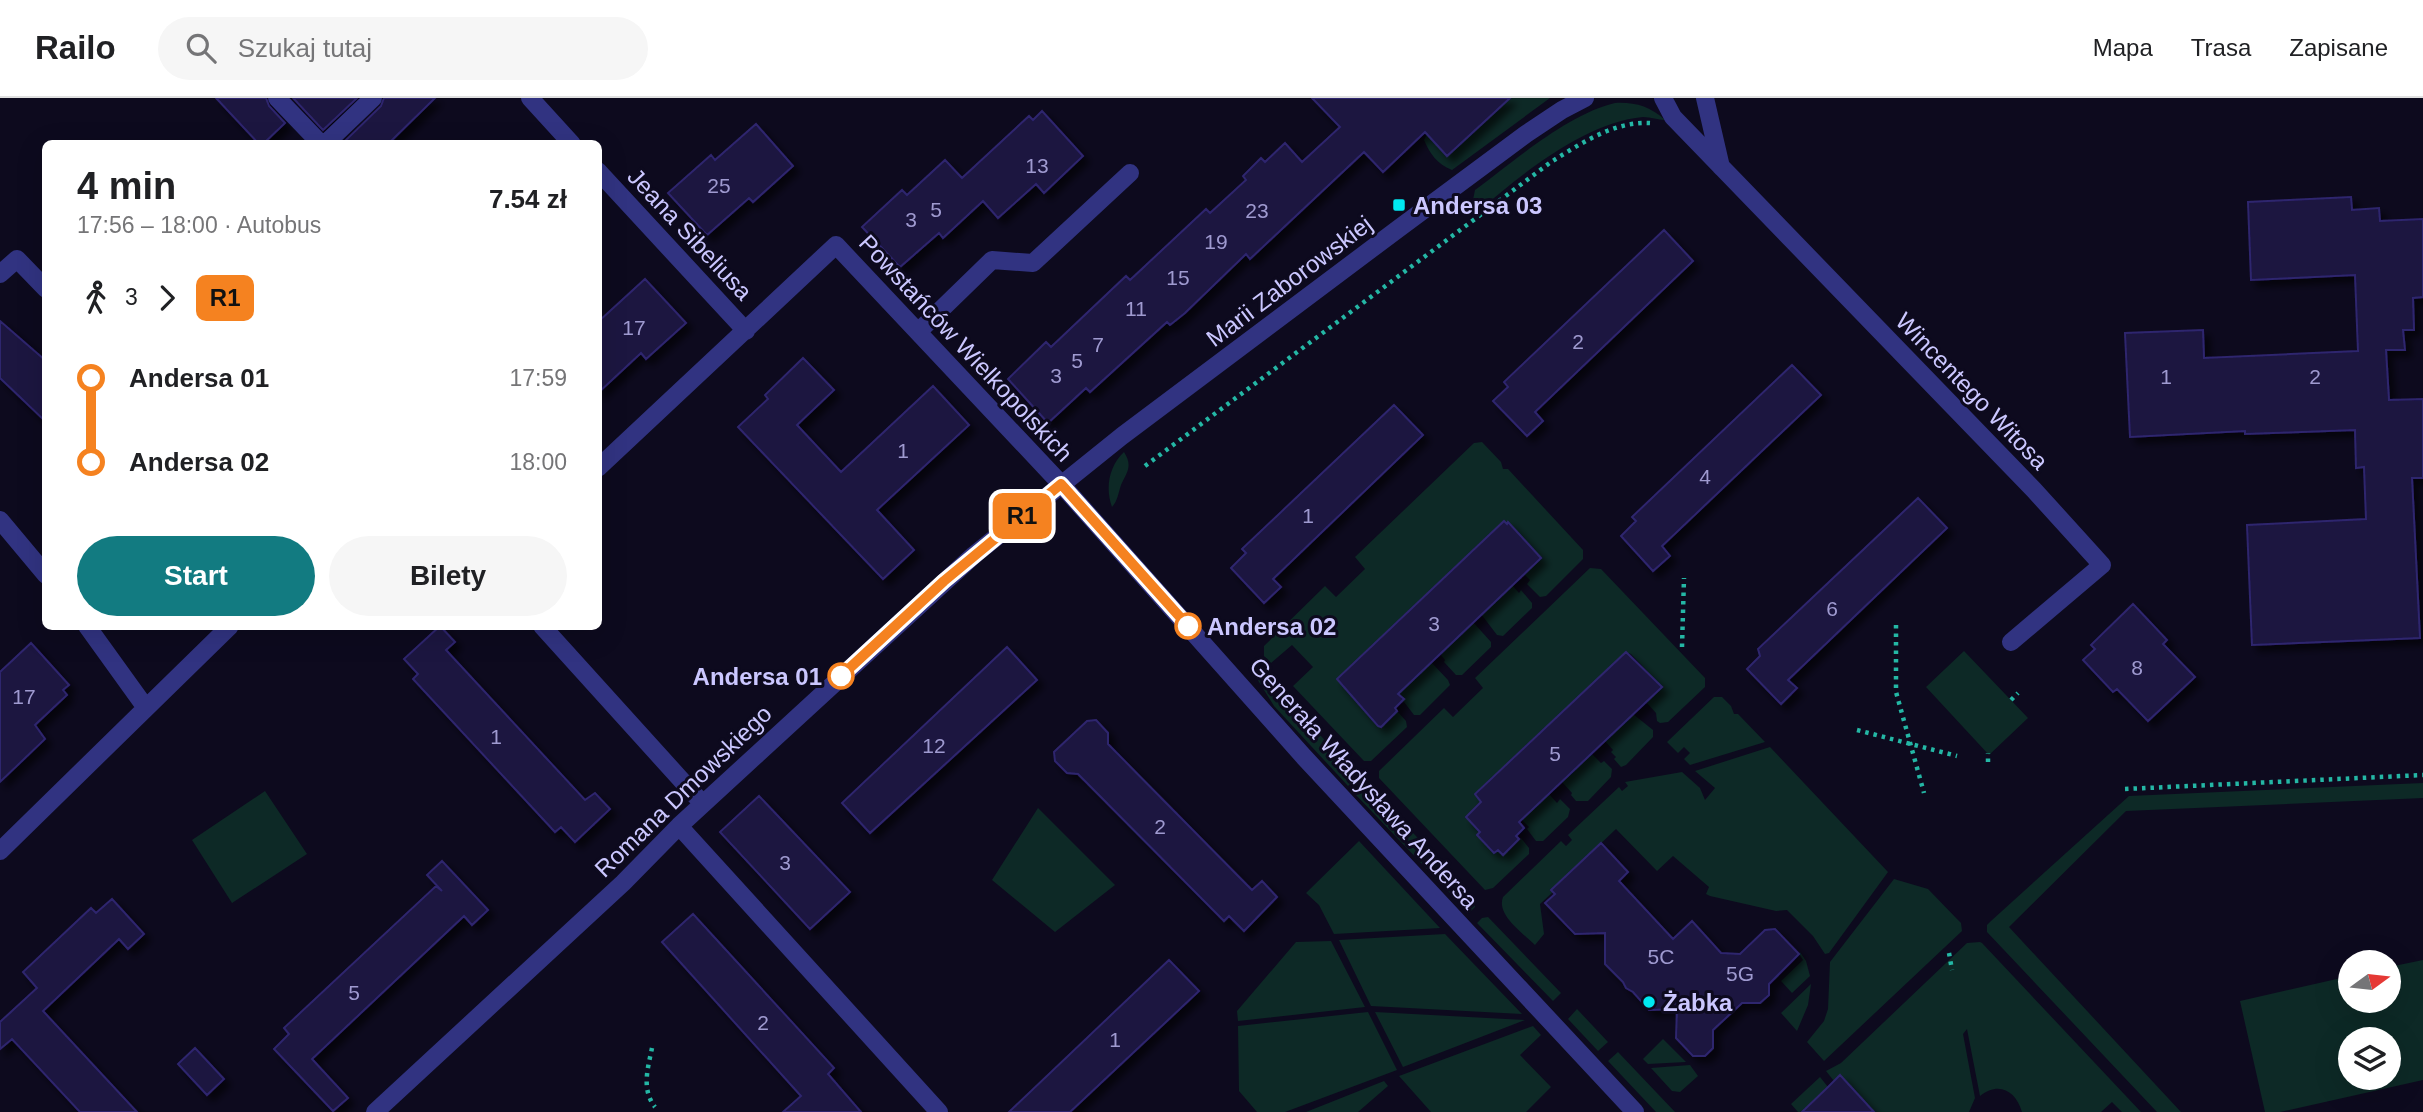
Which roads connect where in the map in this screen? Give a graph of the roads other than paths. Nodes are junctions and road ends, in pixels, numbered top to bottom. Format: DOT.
graph roads {
  1 [pos="277,98"];
  2 [pos="373,98"];
  3 [pos="530,98"];
  4 [pos="1585,98"];
  5 [pos="1663,98"];
  6 [pos="1705,98"];
  7 [pos="319,140"];
  8 [pos="327,140"];
  9 [pos="568,140"];
  10 [pos="1721,167"];
  11 [pos="1130,173"];
  12 [pos="602,175"];
  13 [pos="0,274"];
  14 [pos="42,285"];
  15 [pos="746,331"];
  16 [pos="919,331"];
  17 [pos="602,464"];
  18 [pos="1061,484"];
  19 [pos="0,520"];
  20 [pos="42,570"];
  21 [pos="90,630"];
  22 [pos="226,630"];
  23 [pos="546,630"];
  24 [pos="2011,642"];
  25 [pos="146,708"];
  26 [pos="703,804"];
  27 [pos="679,826"];
  28 [pos="0,851"];
  29 [pos="375,1112"];
  30 [pos="939,1112"];
  31 [pos="1635,1112"];
  1 -- 7 [label="street"];
  2 -- 8 [label="street"];
  3 -- 9 [label="street"];
  4 -- 18 [label="street, Marii Zaborowskiej"];
  5 -- 10 [label="street, Wincentego Witosa"];
  6 -- 10 [label="street"];
  10 -- 24 [label="street, Wincentego Witosa"];
  11 -- 16 [label="street"];
  12 -- 15 [label="street, Jeana Sibeliusa"];
  13 -- 14 [label="street"];
  15 -- 16 [label="street, Powstańców Wielkopolskich"];
  15 -- 17 [label="street"];
  16 -- 18 [label="street, Powstańców Wielkopolskich"];
  18 -- 26 [label="street, Romana Dmowskiego"];
  18 -- 31 [label="street, Generała Władysława Andersa"];
  19 -- 20 [label="street"];
  21 -- 25 [label="street"];
  22 -- 25 [label="street"];
  23 -- 26 [label="street"];
  25 -- 28 [label="street"];
  26 -- 27 [label="street, Romana Dmowskiego"];
  27 -- 29 [label="street, Romana Dmowskiego"];
  27 -- 30 [label="street"];
}
